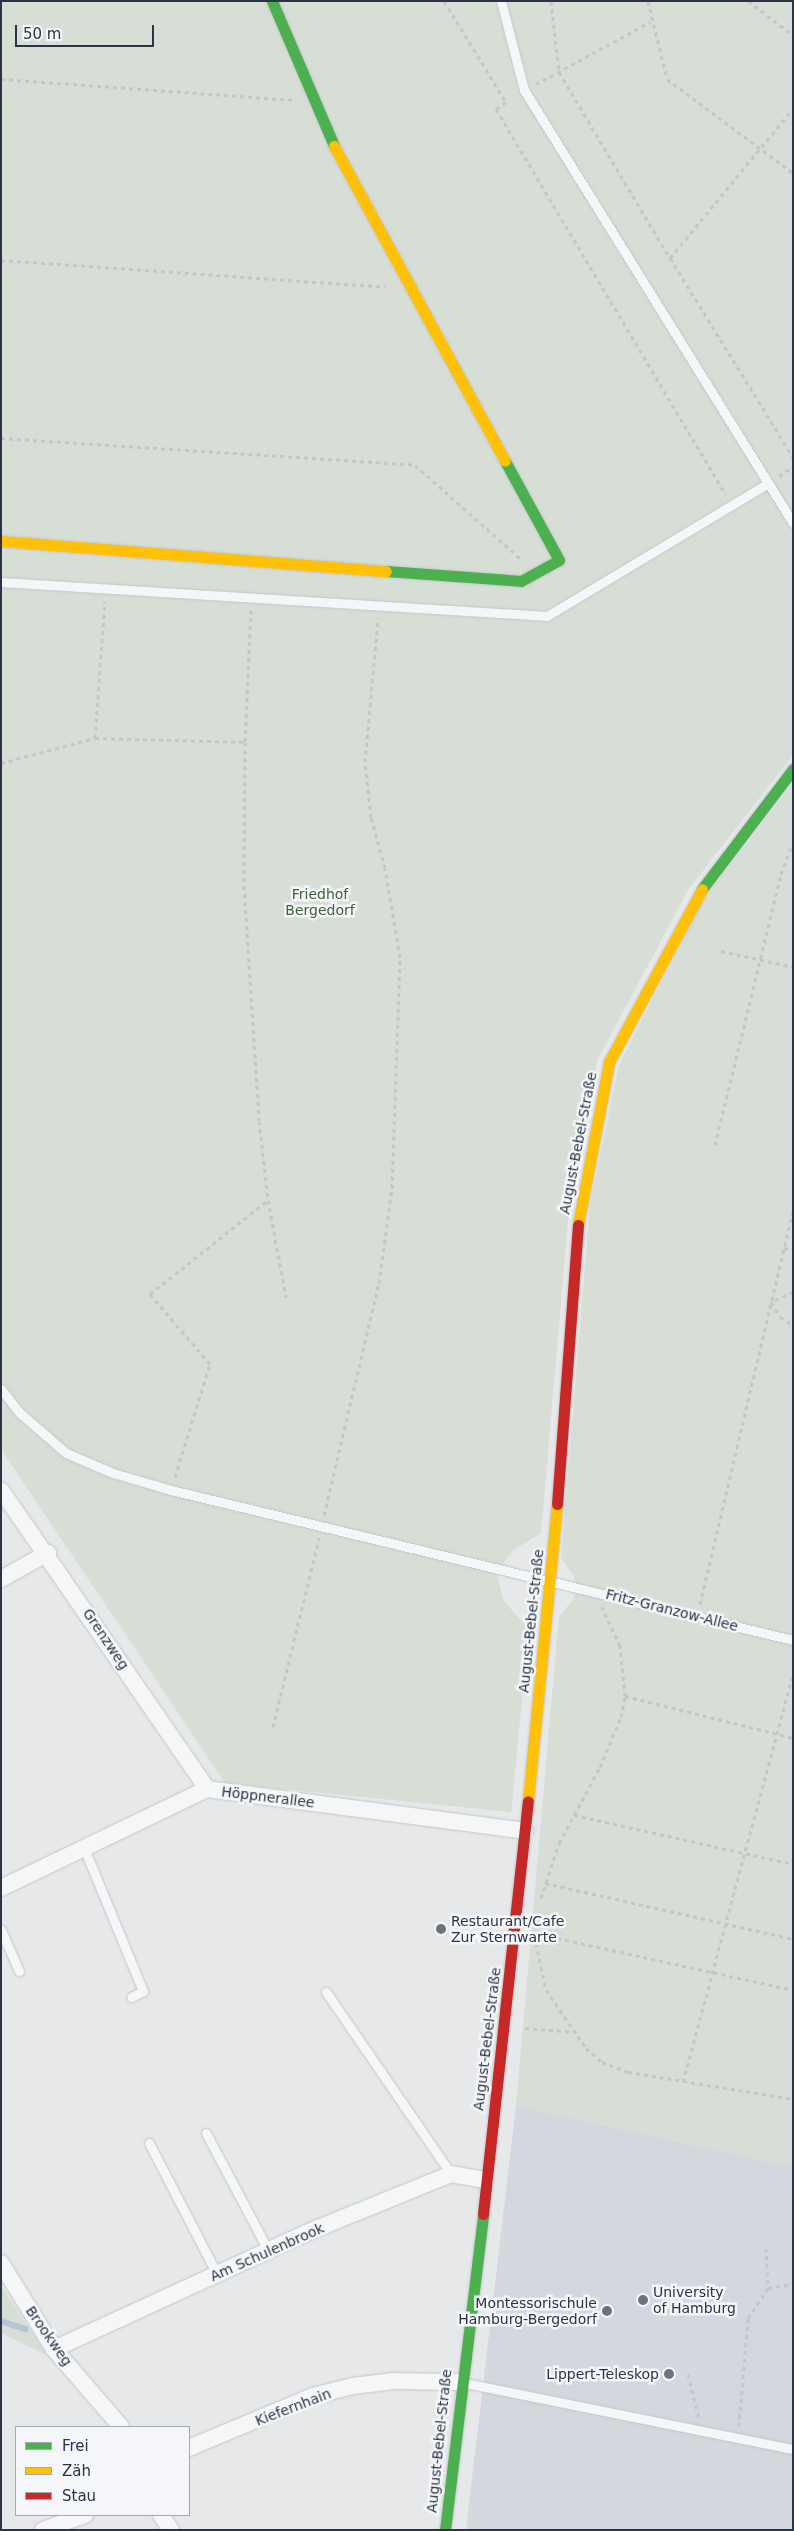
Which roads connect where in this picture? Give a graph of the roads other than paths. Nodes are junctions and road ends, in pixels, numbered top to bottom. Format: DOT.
graph roads {
  1 [pos="272,1"];
  2 [pos="501,1"];
  3 [pos="768,483"];
  4 [pos="793,522"];
  5 [pos="1,541"];
  6 [pos="1,582"];
  7 [pos="793,769"];
  8 [pos="1,1389"];
  9 [pos="1,1490"];
  10 [pos="48,1553"];
  11 [pos="1,1579"];
  12 [pos="551,1582"];
  13 [pos="793,1640"];
  14 [pos="208,1789"];
  15 [pos="525,1831"];
  16 [pos="84,1848"];
  17 [pos="1,1888"];
  18 [pos="1,1930"];
  19 [pos="19,1971"];
  20 [pos="326,1992"];
  21 [pos="131,1997"];
  22 [pos="206,2134"];
  23 [pos="149,2143"];
  24 [pos="451,2174"];
  25 [pos="485,2180"];
  26 [pos="268,2250"];
  27 [pos="1,2263"];
  28 [pos="217,2274"];
  29 [pos="54,2349"];
  30 [pos="461,2382"];
  31 [pos="120,2426"];
  32 [pos="190,2448"];
  33 [pos="793,2449"];
  34 [pos="83,2516"];
  35 [pos="162,2516"];
  36 [pos="43,2530"];
  37 [pos="170,2530"];
  38 [pos="445,2530"];
  1 -- 5 [label="street"];
  2 -- 3 [label="lane"];
  3 -- 4 [label="lane"];
  3 -- 6 [label="lane"];
  7 -- 12 [label="street, August-Bebel-Straße"];
  8 -- 12 [label="lane, Fritz-Granzow-Allee"];
  9 -- 10 [label="street, Grenzweg"];
  10 -- 11 [label="street"];
  10 -- 14 [label="street, Grenzweg"];
  12 -- 13 [label="lane, Fritz-Granzow-Allee"];
  12 -- 15 [label="street, August-Bebel-Straße"];
  14 -- 15 [label="street, Höppnerallee"];
  14 -- 16 [label="street, Höppnerallee"];
  15 -- 25 [label="street, August-Bebel-Straße"];
  16 -- 17 [label="street, Höppnerallee"];
  16 -- 21 [label="lane"];
  18 -- 19 [label="lane"];
  20 -- 24 [label="lane"];
  22 -- 26 [label="lane"];
  23 -- 28 [label="lane"];
  24 -- 25 [label="street"];
  24 -- 26 [label="street, Am Schulenbrook"];
  25 -- 30 [label="street, August-Bebel-Straße"];
  26 -- 28 [label="street, Am Schulenbrook"];
  27 -- 29 [label="street, Brookweg"];
  28 -- 29 [label="street, Am Schulenbrook"];
  29 -- 31 [label="street, Brookweg"];
  30 -- 32 [label="street, Kiefernhain"];
  30 -- 33 [label="lane"];
  30 -- 38 [label="street, August-Bebel-Straße"];
  34 -- 36 [label="street"];
  35 -- 37 [label="street"];
}
